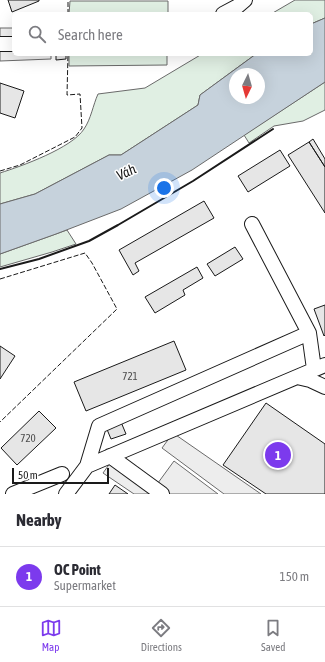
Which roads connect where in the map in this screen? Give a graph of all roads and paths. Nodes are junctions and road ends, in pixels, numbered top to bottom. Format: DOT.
graph roads {
  1 [pos="245,0"];
  2 [pos="227,12"];
  3 [pos="0,44"];
  4 [pos="12,44"];
  5 [pos="252,224"];
  6 [pos="309,333"];
  7 [pos="323,376"];
  8 [pos="297,377"];
  9 [pos="110,456"];
  10 [pos="87,466"];
  11 [pos="62,474"];
  12 [pos="14,494"];
  13 [pos="66,494"];
  14 [pos="162,494"];
  1 -- 2 [label="street"];
  3 -- 4 [label="street"];
  5 -- 6 [label="street"];
  6 -- 7 [label="street"];
  6 -- 10 [label="street"];
  7 -- 8 [label="street"];
  7 -- 8 [label="street"];
  8 -- 9 [label="street"];
  9 -- 10 [label="street"];
  9 -- 14 [label="street"];
  10 -- 13 [label="street"];
  11 -- 12 [label="street"];
}
